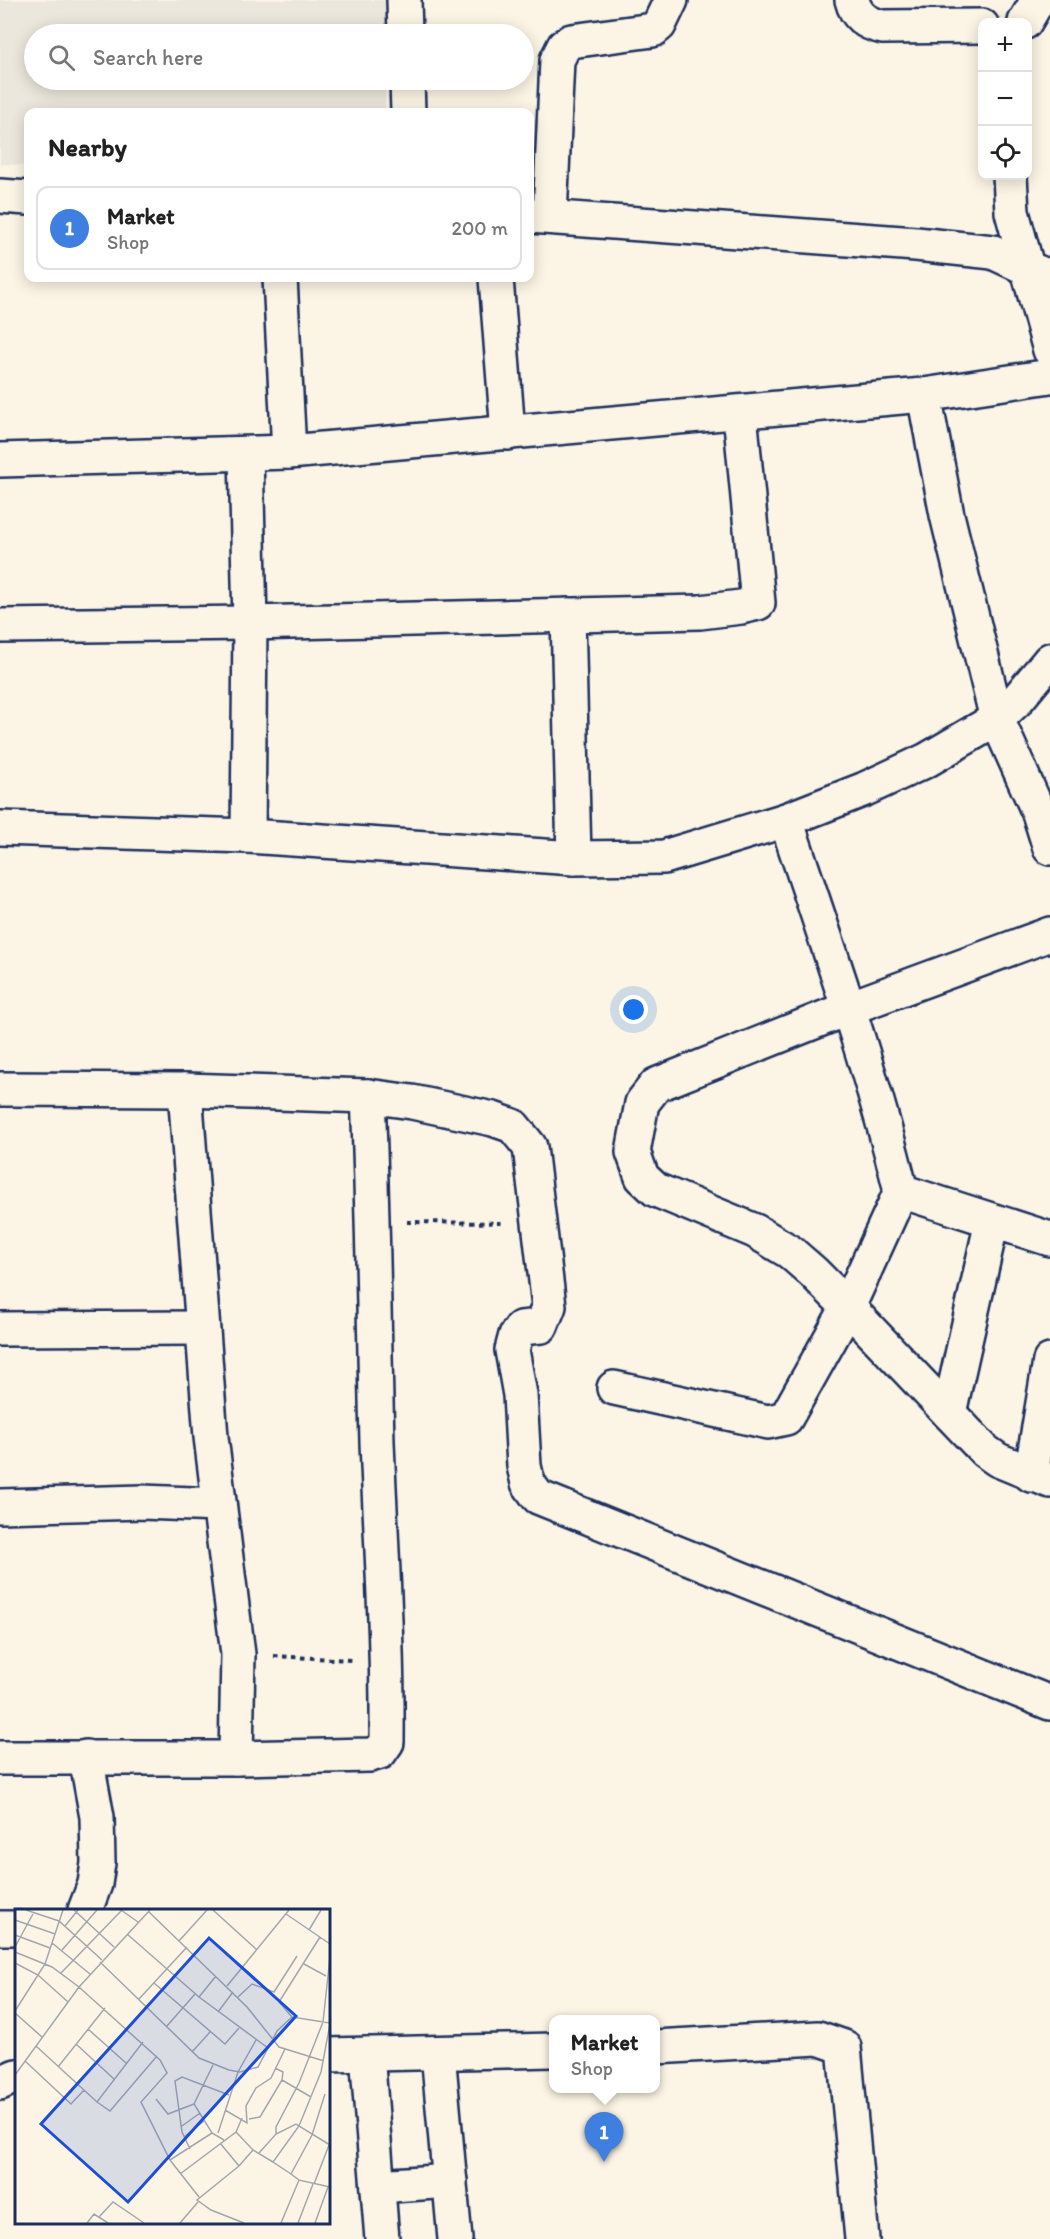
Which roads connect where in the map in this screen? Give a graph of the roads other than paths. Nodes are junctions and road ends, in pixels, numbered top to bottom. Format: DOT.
graph roads {
  1 [pos="404,0"];
  2 [pos="671,0"];
  3 [pos="852,0"];
  4 [pos="1038,0"];
  5 [pos="1027,18"];
  6 [pos="405,24"];
  7 [pos="978,26"];
  8 [pos="407,90"];
  9 [pos="408,108"];
  10 [pos="1011,180"];
  11 [pos="0,196"];
  12 [pos="24,198"];
  13 [pos="540,217"];
  14 [pos="1040,273"];
  15 [pos="280,282"];
  16 [pos="496,282"];
  17 [pos="1050,350"];
  18 [pos="1050,376"];
  19 [pos="924,395"];
  20 [pos="740,413"];
  21 [pos="508,433"];
  22 [pos="289,452"];
  23 [pos="246,454"];
  24 [pos="0,459"];
  25 [pos="568,615"];
  26 [pos="250,623"];
  27 [pos="0,626"];
  28 [pos="1050,660"];
  29 [pos="997,719"];
  30 [pos="786,820"];
  31 [pos="0,828"];
  32 [pos="249,836"];
  33 [pos="1050,848"];
  34 [pos="574,858"];
  35 [pos="1050,934"];
  36 [pos="849,1008"];
  37 [pos="0,1089"];
  38 [pos="185,1090"];
  39 [pos="368,1096"];
  40 [pos="901,1191"];
  41 [pos="992,1221"];
  42 [pos="1050,1239"];
  43 [pos="848,1307"];
  44 [pos="201,1328"];
  45 [pos="0,1329"];
  46 [pos="1050,1361"];
  47 [pos="614,1388"];
  48 [pos="949,1413"];
  49 [pos="1040,1478"];
  50 [pos="219,1505"];
  51 [pos="0,1506"];
  52 [pos="1050,1703"];
  53 [pos="86,1757"];
  54 [pos="0,1758"];
  55 [pos="236,1758"];
  56 [pos="86,1909"];
  57 [pos="660,2047"];
  58 [pos="549,2050"];
  59 [pos="438,2053"];
  60 [pos="367,2054"];
  61 [pos="330,2055"];
  62 [pos="15,2076"];
  63 [pos="0,2083"];
  64 [pos="450,2181"];
  65 [pos="378,2186"];
  66 [pos="382,2239"];
  67 [pos="455,2239"];
  68 [pos="862,2239"];
  1 -- 6 [label="street"];
  2 -- 13 [label="street"];
  3 -- 7 [label="street"];
  4 -- 5 [label="street"];
  8 -- 9 [label="street"];
  10 -- 14 [label="street"];
  11 -- 12 [label="street"];
  13 -- 14 [label="street"];
  14 -- 17 [label="street"];
  15 -- 22 [label="street"];
  16 -- 21 [label="street"];
  18 -- 19 [label="street"];
  19 -- 20 [label="street"];
  19 -- 29 [label="street"];
  20 -- 21 [label="street"];
  20 -- 25 [label="street"];
  21 -- 22 [label="street"];
  22 -- 23 [label="street"];
  23 -- 24 [label="street"];
  23 -- 26 [label="street"];
  25 -- 26 [label="street"];
  25 -- 34 [label="street"];
  26 -- 27 [label="street"];
  26 -- 32 [label="street"];
  28 -- 29 [label="street"];
  29 -- 30 [label="street"];
  29 -- 33 [label="street"];
  30 -- 34 [label="street"];
  30 -- 36 [label="street"];
  31 -- 32 [label="street"];
  32 -- 34 [label="street"];
  35 -- 36 [label="street"];
  36 -- 40 [label="street"];
  36 -- 43 [label="street"];
  37 -- 38 [label="street"];
  38 -- 39 [label="street"];
  38 -- 44 [label="street"];
  39 -- 52 [label="street"];
  39 -- 55 [label="street"];
  40 -- 41 [label="street"];
  40 -- 43 [label="street"];
  41 -- 42 [label="street"];
  41 -- 48 [label="street"];
  43 -- 47 [label="street"];
  43 -- 48 [label="street"];
  44 -- 45 [label="street"];
  44 -- 50 [label="street"];
  46 -- 49 [label="street"];
  48 -- 49 [label="street"];
  50 -- 51 [label="street"];
  50 -- 55 [label="street"];
  53 -- 54 [label="street"];
  53 -- 55 [label="street"];
  53 -- 56 [label="street"];
  57 -- 68 [label="street"];
  58 -- 59 [label="street"];
  59 -- 60 [label="street"];
  59 -- 64 [label="street"];
  60 -- 61 [label="street"];
  60 -- 65 [label="street"];
  62 -- 63 [label="street"];
  64 -- 65 [label="street"];
  64 -- 67 [label="street"];
  65 -- 66 [label="street"];
}
